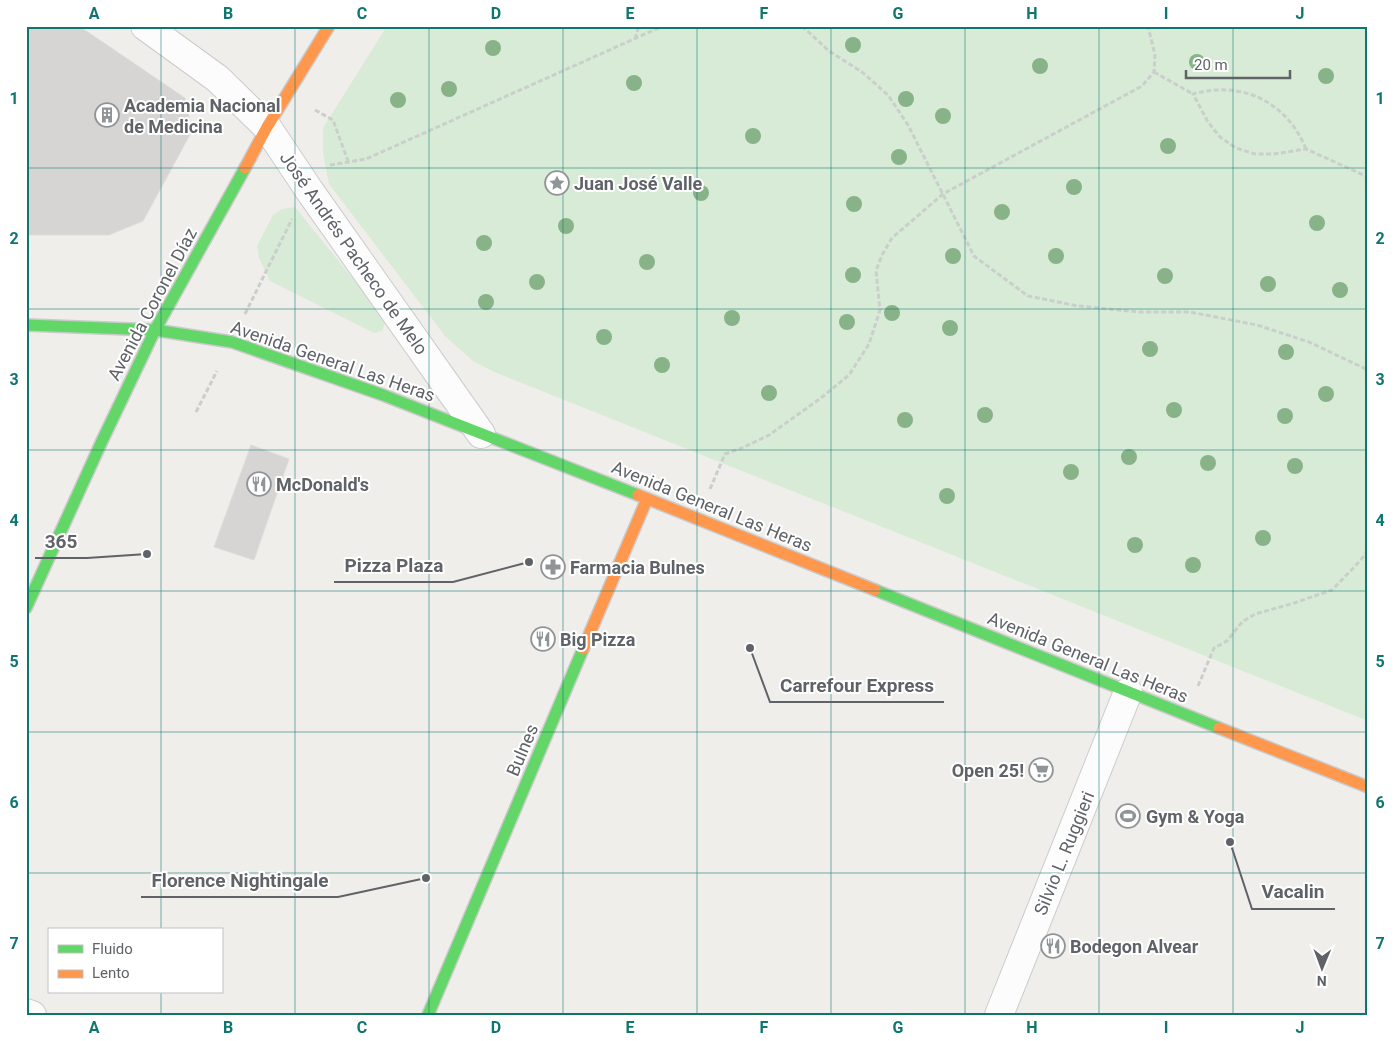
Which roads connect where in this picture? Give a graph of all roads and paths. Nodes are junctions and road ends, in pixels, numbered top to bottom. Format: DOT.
graph roads {
  1 [pos="145,26"];
  2 [pos="328,26"];
  3 [pos="639,26"];
  4 [pos="663,26"];
  5 [pos="802,26"];
  6 [pos="1148,26"];
  7 [pos="635,39"];
  8 [pos="1154,72"];
  9 [pos="1193,94"];
  10 [pos="267,127"];
  11 [pos="1306,149"];
  12 [pos="1368,177"];
  13 [pos="309,190"];
  14 [pos="943,194"];
  15 [pos="26,325"];
  16 [pos="155,330"];
  17 [pos="232,342"];
  18 [pos="1368,370"];
  19 [pos="196,412"];
  20 [pos="481,434"];
  21 [pos="647,499"];
  22 [pos="697,520"];
  23 [pos="1368,550"];
  24 [pos="26,608"];
  25 [pos="1128,692"];
  26 [pos="1186,715"];
  27 [pos="1368,787"];
  28 [pos="26,1013"];
  29 [pos="32,1015"];
  30 [pos="428,1015"];
  31 [pos="999,1015"];
  1 -- 10 [label="street, José Andrés Pacheco de Melo"];
  2 -- 10 [label="main road, Avenida Coronel Díaz"];
  3 -- 7 [label="path"];
  4 -- 7 [label="path"];
  5 -- 14 [label="path"];
  6 -- 8 [label="path"];
  7 -- 13 [label="path"];
  8 -- 9 [label="path"];
  8 -- 14 [label="path"];
  9 -- 11 [label="path"];
  9 -- 11 [label="path"];
  10 -- 13 [label="street, José Andrés Pacheco de Melo"];
  10 -- 16 [label="main road, Avenida Coronel Díaz"];
  11 -- 12 [label="path"];
  13 -- 17 [label="path"];
  13 -- 20 [label="street, José Andrés Pacheco de Melo"];
  14 -- 18 [label="path"];
  14 -- 22 [label="path"];
  15 -- 16 [label="main road, Avenida General Las Heras"];
  16 -- 17 [label="main road, Avenida General Las Heras"];
  16 -- 24 [label="main road, Avenida Coronel Díaz"];
  17 -- 19 [label="path"];
  17 -- 20 [label="main road, Avenida General Las Heras"];
  20 -- 21 [label="main road, Avenida General Las Heras"];
  21 -- 22 [label="main road, Avenida General Las Heras"];
  21 -- 30 [label="main road, Bulnes"];
  22 -- 25 [label="main road, Avenida General Las Heras"];
  23 -- 26 [label="path"];
  25 -- 26 [label="main road, Avenida General Las Heras"];
  25 -- 31 [label="street, Silvio L. Ruggieri"];
  26 -- 27 [label="main road, Avenida General Las Heras"];
  28 -- 29 [label="street"];
}
